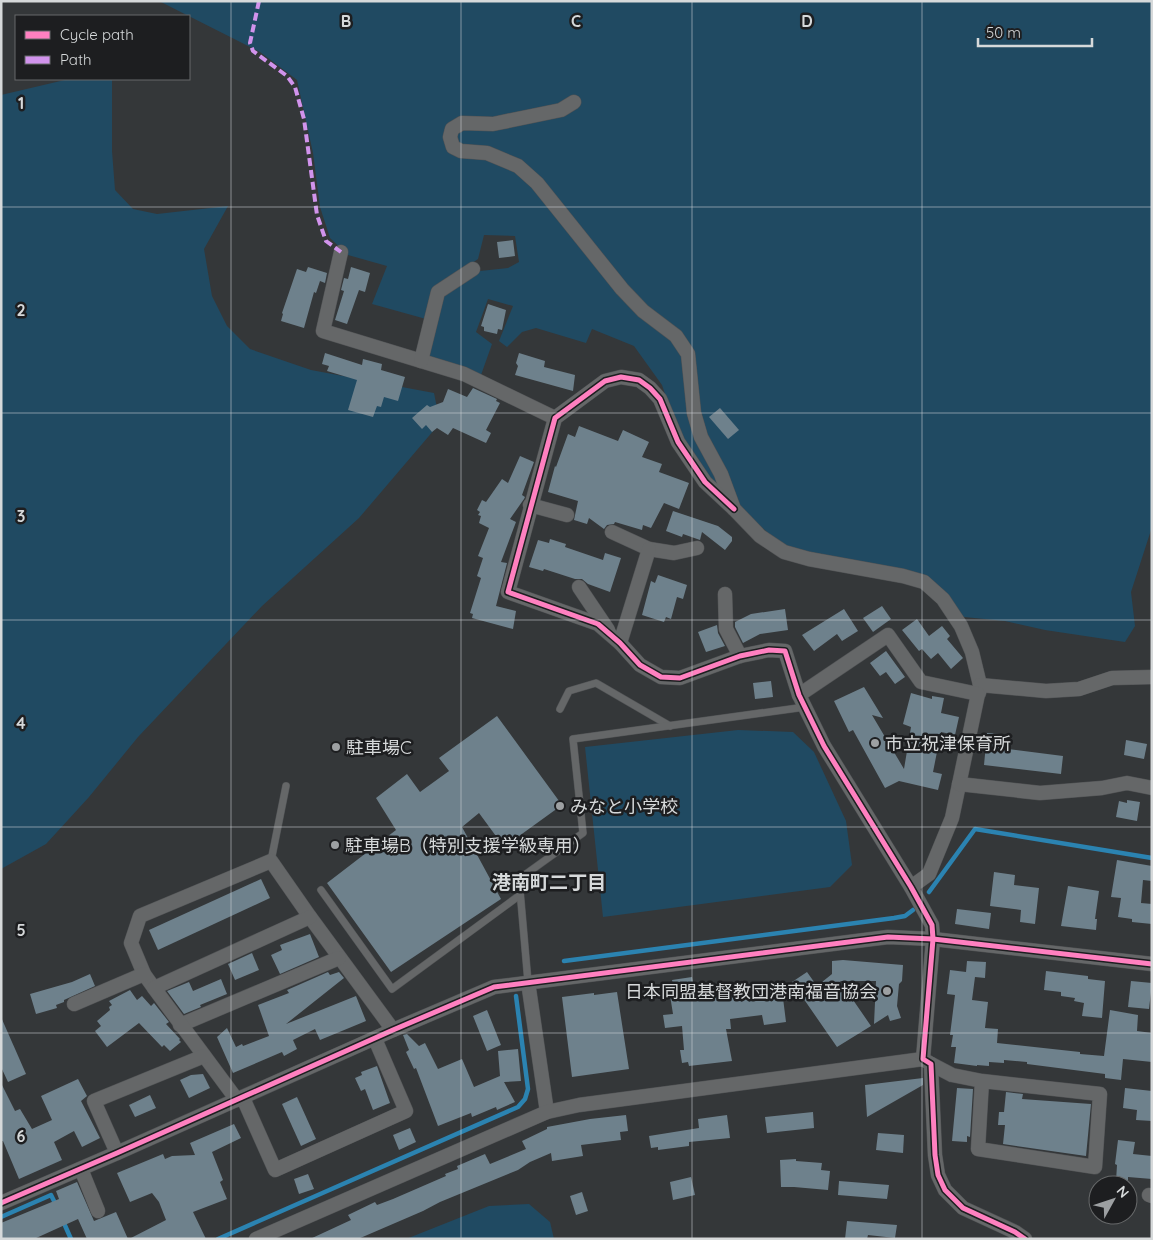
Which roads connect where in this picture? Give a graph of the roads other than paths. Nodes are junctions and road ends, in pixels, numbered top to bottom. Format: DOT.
graph roads {
  1 [pos="574,102"];
  2 [pos="341,252"];
  3 [pos="473,268"];
  4 [pos="421,361"];
  5 [pos="555,418"];
  6 [pos="530,505"];
  7 [pos="734,509"];
  8 [pos="567,515"];
  9 [pos="612,532"];
  10 [pos="696,548"];
  11 [pos="649,549"];
  12 [pos="579,587"];
  13 [pos="725,594"];
  14 [pos="609,634"];
  15 [pos="620,643"];
  16 [pos="740,656"];
  17 [pos="1152,677"];
  18 [pos="979,690"];
  19 [pos="802,701"];
  20 [pos="560,709"];
  21 [pos="670,726"];
  22 [pos="959,784"];
  23 [pos="286,786"];
  24 [pos="1152,788"];
  25 [pos="271,861"];
  26 [pos="911,887"];
  27 [pos="321,890"];
  28 [pos="520,895"];
  29 [pos="310,917"];
  30 [pos="933,939"];
  31 [pos="339,958"];
  32 [pos="1152,964"];
  33 [pos="144,974"];
  34 [pos="528,982"];
  35 [pos="154,988"];
  36 [pos="74,1004"];
  37 [pos="180,1025"];
  38 [pos="393,1030"];
  39 [pos="375,1039"];
  40 [pos="204,1056"];
  41 [pos="927,1062"];
  42 [pos="982,1081"];
  43 [pos="240,1099"];
  44 [pos="547,1112"];
  45 [pos="117,1154"];
  46 [pos="81,1169"];
  47 [pos="3,1197"];
  48 [pos="98,1211"];
  49 [pos="256,1239"];
  50 [pos="1025,1239"];
  1 -- 7 [label="street"];
  2 -- 4 [label="street"];
  3 -- 4 [label="street"];
  4 -- 5 [label="street"];
  5 -- 6 [label="street"];
  5 -- 7 [label="street"];
  6 -- 8 [label="street"];
  6 -- 14 [label="street"];
  7 -- 18 [label="street"];
  9 -- 11 [label="street"];
  10 -- 11 [label="street"];
  11 -- 15 [label="street"];
  12 -- 14 [label="street"];
  13 -- 16 [label="street"];
  14 -- 15 [label="street"];
  15 -- 16 [label="street"];
  16 -- 19 [label="street"];
  17 -- 18 [label="street"];
  18 -- 19 [label="street"];
  18 -- 22 [label="street"];
  19 -- 21 [label="lane"];
  19 -- 26 [label="street"];
  20 -- 21 [label="lane"];
  21 -- 28 [label="lane"];
  22 -- 24 [label="street"];
  22 -- 26 [label="street"];
  23 -- 25 [label="lane"];
  25 -- 29 [label="street"];
  25 -- 33 [label="street"];
  26 -- 30 [label="street"];
  27 -- 28 [label="lane"];
  28 -- 34 [label="lane"];
  29 -- 31 [label="street"];
  29 -- 35 [label="street"];
  30 -- 32 [label="street"];
  30 -- 34 [label="street"];
  30 -- 41 [label="street"];
  31 -- 37 [label="street"];
  31 -- 38 [label="street"];
  33 -- 35 [label="street"];
  33 -- 36 [label="street"];
  34 -- 38 [label="street"];
  34 -- 44 [label="street"];
  35 -- 37 [label="street"];
  37 -- 40 [label="street"];
  38 -- 39 [label="street"];
  39 -- 43 [label="street"];
  39 -- 43 [label="street"];
  40 -- 43 [label="street"];
  40 -- 45 [label="street"];
  41 -- 42 [label="street"];
  41 -- 44 [label="street"];
  41 -- 50 [label="street"];
  42 -- 42 [label="street"];
  43 -- 45 [label="street"];
  44 -- 49 [label="street"];
  45 -- 46 [label="street"];
  46 -- 47 [label="street"];
  46 -- 48 [label="street"];
}
